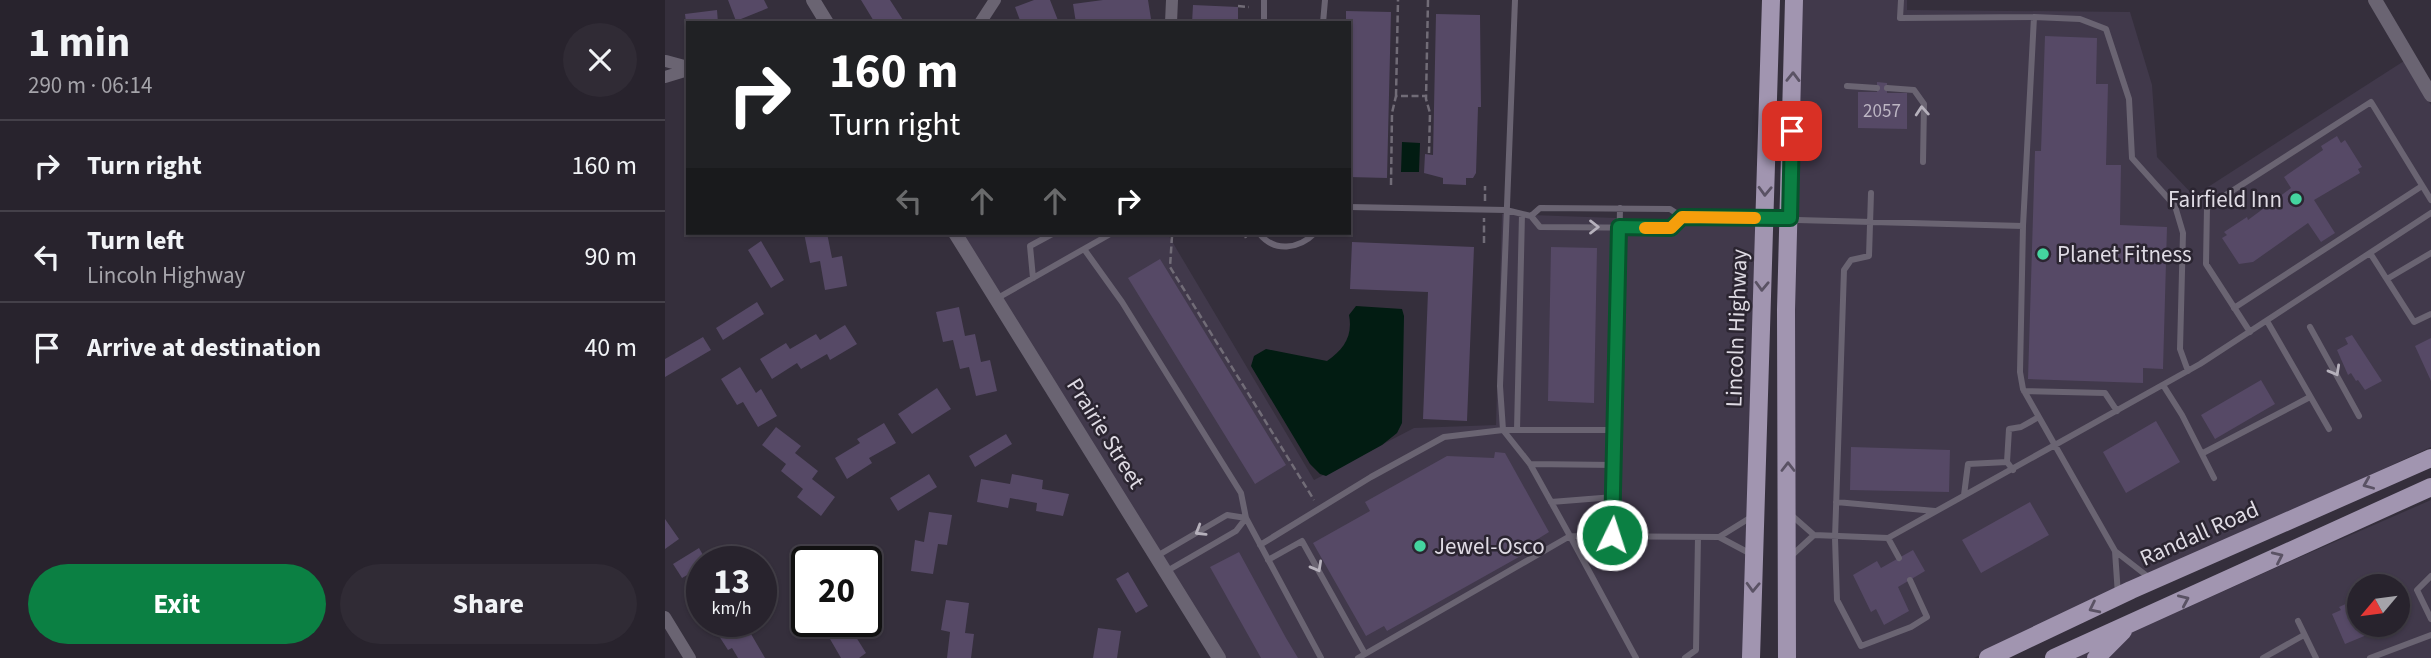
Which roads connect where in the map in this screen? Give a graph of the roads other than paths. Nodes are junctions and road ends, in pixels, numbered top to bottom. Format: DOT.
graph roads {
  1 [pos="813,0"];
  2 [pos="995,0"];
  3 [pos="1172,0"];
  4 [pos="1264,0"];
  5 [pos="1325,0"];
  6 [pos="1515,0"];
  7 [pos="1771,0"];
  8 [pos="1794,0"];
  9 [pos="1901,0"];
  10 [pos="2375,0"];
  11 [pos="2033,17"];
  12 [pos="821,21"];
  13 [pos="981,21"];
  14 [pos="1171,21"];
  15 [pos="1264,21"];
  16 [pos="1323,21"];
  17 [pos="666,60"];
  18 [pos="686,68"];
  19 [pos="686,70"];
  20 [pos="665,77"];
  21 [pos="1847,86"];
  22 [pos="1877,88"];
  23 [pos="1887,88"];
  24 [pos="2431,95"];
  25 [pos="1923,162"];
  26 [pos="2422,186"];
  27 [pos="1871,193"];
  28 [pos="2431,200"];
  29 [pos="1351,207"];
  30 [pos="1620,208"];
  31 [pos="1506,210"];
  32 [pos="2431,213"];
  33 [pos="1522,214"];
  34 [pos="1531,216"];
  35 [pos="1682,217"];
  36 [pos="1764,218"];
  37 [pos="1790,218"];
  38 [pos="1870,221"];
  39 [pos="2023,226"];
  40 [pos="1619,227"];
  41 [pos="956,235"];
  42 [pos="1050,235"];
  43 [pos="1095,235"];
  44 [pos="1109,235"];
  45 [pos="1261,235"];
  46 [pos="1312,235"];
  47 [pos="1100,240"];
  48 [pos="1084,249"];
  49 [pos="2370,253"];
  50 [pos="2431,253"];
  51 [pos="1034,278"];
  52 [pos="2387,279"];
  53 [pos="995,300"];
  54 [pos="2234,308"];
  55 [pos="2431,314"];
  56 [pos="2267,321"];
  57 [pos="2310,327"];
  58 [pos="2250,332"];
  59 [pos="2188,371"];
  60 [pos="2162,385"];
  61 [pos="2024,391"];
  62 [pos="2310,397"];
  63 [pos="2117,411"];
  64 [pos="2359,416"];
  65 [pos="2037,418"];
  66 [pos="2329,429"];
  67 [pos="1503,430"];
  68 [pos="1517,430"];
  69 [pos="1615,430"];
  70 [pos="2054,446"];
  71 [pos="2203,453"];
  72 [pos="2431,458"];
  73 [pos="2007,461"];
  74 [pos="1530,464"];
  75 [pos="1615,465"];
  76 [pos="2013,470"];
  77 [pos="2214,478"];
  78 [pos="2431,487"];
  79 [pos="1965,495"];
  80 [pos="1614,497"];
  81 [pos="1551,502"];
  82 [pos="1836,502"];
  83 [pos="1935,511"];
  84 [pos="1787,512"];
  85 [pos="1755,515"];
  86 [pos="1245,518"];
  87 [pos="1612,535"];
  88 [pos="1814,535"];
  89 [pos="1570,536"];
  90 [pos="1698,537"];
  91 [pos="1719,537"];
  92 [pos="1835,538"];
  93 [pos="1888,538"];
  94 [pos="1260,545"];
  95 [pos="2115,551"];
  96 [pos="1754,555"];
  97 [pos="1157,556"];
  98 [pos="1899,558"];
  99 [pos="1268,560"];
  100 [pos="1786,561"];
  101 [pos="1167,571"];
  102 [pos="2431,576"];
  103 [pos="1910,580"];
  104 [pos="2153,581"];
  105 [pos="2118,597"];
  106 [pos="665,617"];
  107 [pos="2431,619"];
  108 [pos="2298,621"];
  109 [pos="2133,622"];
  110 [pos="2304,635"];
  111 [pos="2431,635"];
  112 [pos="1362,656"];
  113 [pos="1988,657"];
  114 [pos="690,658"];
  115 [pos="1219,658"];
  116 [pos="1321,658"];
  117 [pos="1636,658"];
  118 [pos="1685,658"];
  119 [pos="1751,658"];
  120 [pos="1787,658"];
  121 [pos="2054,658"];
  122 [pos="2096,658"];
  123 [pos="2263,658"];
  124 [pos="2316,658"];
  125 [pos="2370,658"];
  1 -- 12 [label="street"];
  2 -- 13 [label="street"];
  3 -- 14 [label="street"];
  4 -- 15 [label="lane"];
  5 -- 16 [label="lane"];
  6 -- 31 [label="lane"];
  7 -- 36 [label="main road, Lincoln Highway, one-way"];
  37 -- 8 [label="main road, one-way"];
  9 -- 11 [label="lane"];
  10 -- 24 [label="street"];
  11 -- 39 [label="lane"];
  11 -- 59 [label="lane"];
  17 -- 18 [label="street"];
  17 -- 20 [label="street"];
  19 -- 20 [label="street"];
  21 -- 22 [label="lane"];
  25 -- 23 [label="lane, one-way"];
  26 -- 28 [label="lane"];
  26 -- 54 [label="lane"];
  26 -- 54 [label="lane"];
  27 -- 38 [label="lane"];
  29 -- 31 [label="lane"];
  30 -- 34 [label="lane"];
  30 -- 35 [label="lane"];
  30 -- 40 [label="lane"];
  31 -- 33 [label="lane"];
  31 -- 67 [label="lane"];
  32 -- 49 [label="lane"];
  33 -- 34 [label="lane"];
  33 -- 68 [label="lane"];
  34 -- 40 [label="lane, one-way"];
  35 -- 36 [label="lane"];
  35 -- 40 [label="lane"];
  36 -- 37 [label="lane"];
  36 -- 85 [label="main road, Lincoln Highway, one-way"];
  37 -- 38 [label="lane"];
  84 -- 37 [label="main road, one-way"];
  38 -- 39 [label="lane"];
  38 -- 82 [label="lane"];
  39 -- 61 [label="lane"];
  40 -- 69 [label="lane"];
  41 -- 53 [label="street, Prairie Street"];
  42 -- 51 [label="lane"];
  43 -- 47 [label="lane"];
  44 -- 47 [label="lane"];
  45 -- 46 [label="lane"];
  47 -- 48 [label="lane"];
  48 -- 51 [label="lane"];
  48 -- 86 [label="lane"];
  49 -- 52 [label="lane"];
  49 -- 56 [label="lane"];
  50 -- 52 [label="lane"];
  51 -- 53 [label="lane"];
  52 -- 55 [label="lane"];
  53 -- 97 [label="street, Prairie Street"];
  54 -- 58 [label="lane"];
  56 -- 58 [label="lane"];
  56 -- 62 [label="lane"];
  57 -- 64 [label="lane, one-way"];
  58 -- 59 [label="lane"];
  59 -- 60 [label="lane"];
  60 -- 63 [label="lane"];
  60 -- 71 [label="lane"];
  61 -- 63 [label="lane"];
  61 -- 65 [label="lane"];
  62 -- 66 [label="lane"];
  62 -- 71 [label="lane"];
  63 -- 70 [label="lane"];
  65 -- 70 [label="lane"];
  65 -- 73 [label="lane"];
  67 -- 68 [label="lane"];
  67 -- 74 [label="lane"];
  67 -- 94 [label="lane"];
  68 -- 69 [label="lane"];
  69 -- 75 [label="lane"];
  70 -- 76 [label="lane"];
  70 -- 95 [label="lane"];
  71 -- 77 [label="lane"];
  72 -- 104 [label="main road, Randall Road, one-way"];
  73 -- 76 [label="lane"];
  73 -- 79 [label="lane"];
  74 -- 75 [label="lane"];
  74 -- 81 [label="lane"];
  75 -- 80 [label="lane"];
  76 -- 79 [label="lane"];
  109 -- 78 [label="main road, one-way"];
  79 -- 83 [label="lane"];
  80 -- 81 [label="lane"];
  80 -- 87 [label="lane"];
  81 -- 89 [label="lane"];
  82 -- 83 [label="lane"];
  82 -- 92 [label="lane"];
  83 -- 93 [label="lane"];
  84 -- 88 [label="lane"];
  84 -- 100 [label="main road"];
  85 -- 91 [label="lane"];
  85 -- 96 [label="main road, Lincoln Highway"];
  86 -- 94 [label="lane"];
  86 -- 97 [label="lane, one-way"];
  86 -- 101 [label="lane"];
  87 -- 89 [label="lane"];
  87 -- 90 [label="lane"];
  88 -- 92 [label="lane"];
  88 -- 100 [label="lane"];
  89 -- 112 [label="lane"];
  89 -- 117 [label="lane"];
  90 -- 91 [label="lane"];
  90 -- 118 [label="lane"];
  91 -- 96 [label="lane"];
  92 -- 93 [label="lane"];
  92 -- 103 [label="lane"];
  93 -- 98 [label="lane"];
  94 -- 99 [label="lane"];
  95 -- 104 [label="lane"];
  95 -- 105 [label="lane"];
  96 -- 119 [label="main road, Lincoln Highway, one-way"];
  97 -- 101 [label="street, Prairie Street"];
  99 -- 112 [label="lane, one-way"];
  99 -- 116 [label="lane"];
  100 -- 120 [label="main road"];
  101 -- 115 [label="street, Prairie Street"];
  102 -- 107 [label="lane"];
  104 -- 105 [label="main road, Randall Road"];
  105 -- 113 [label="main road, Randall Road, one-way"];
  106 -- 114 [label="street"];
  108 -- 110 [label="lane"];
  109 -- 121 [label="main road"];
  109 -- 122 [label="main road"];
  110 -- 123 [label="lane"];
  110 -- 124 [label="lane"];
  111 -- 125 [label="lane"];
}
